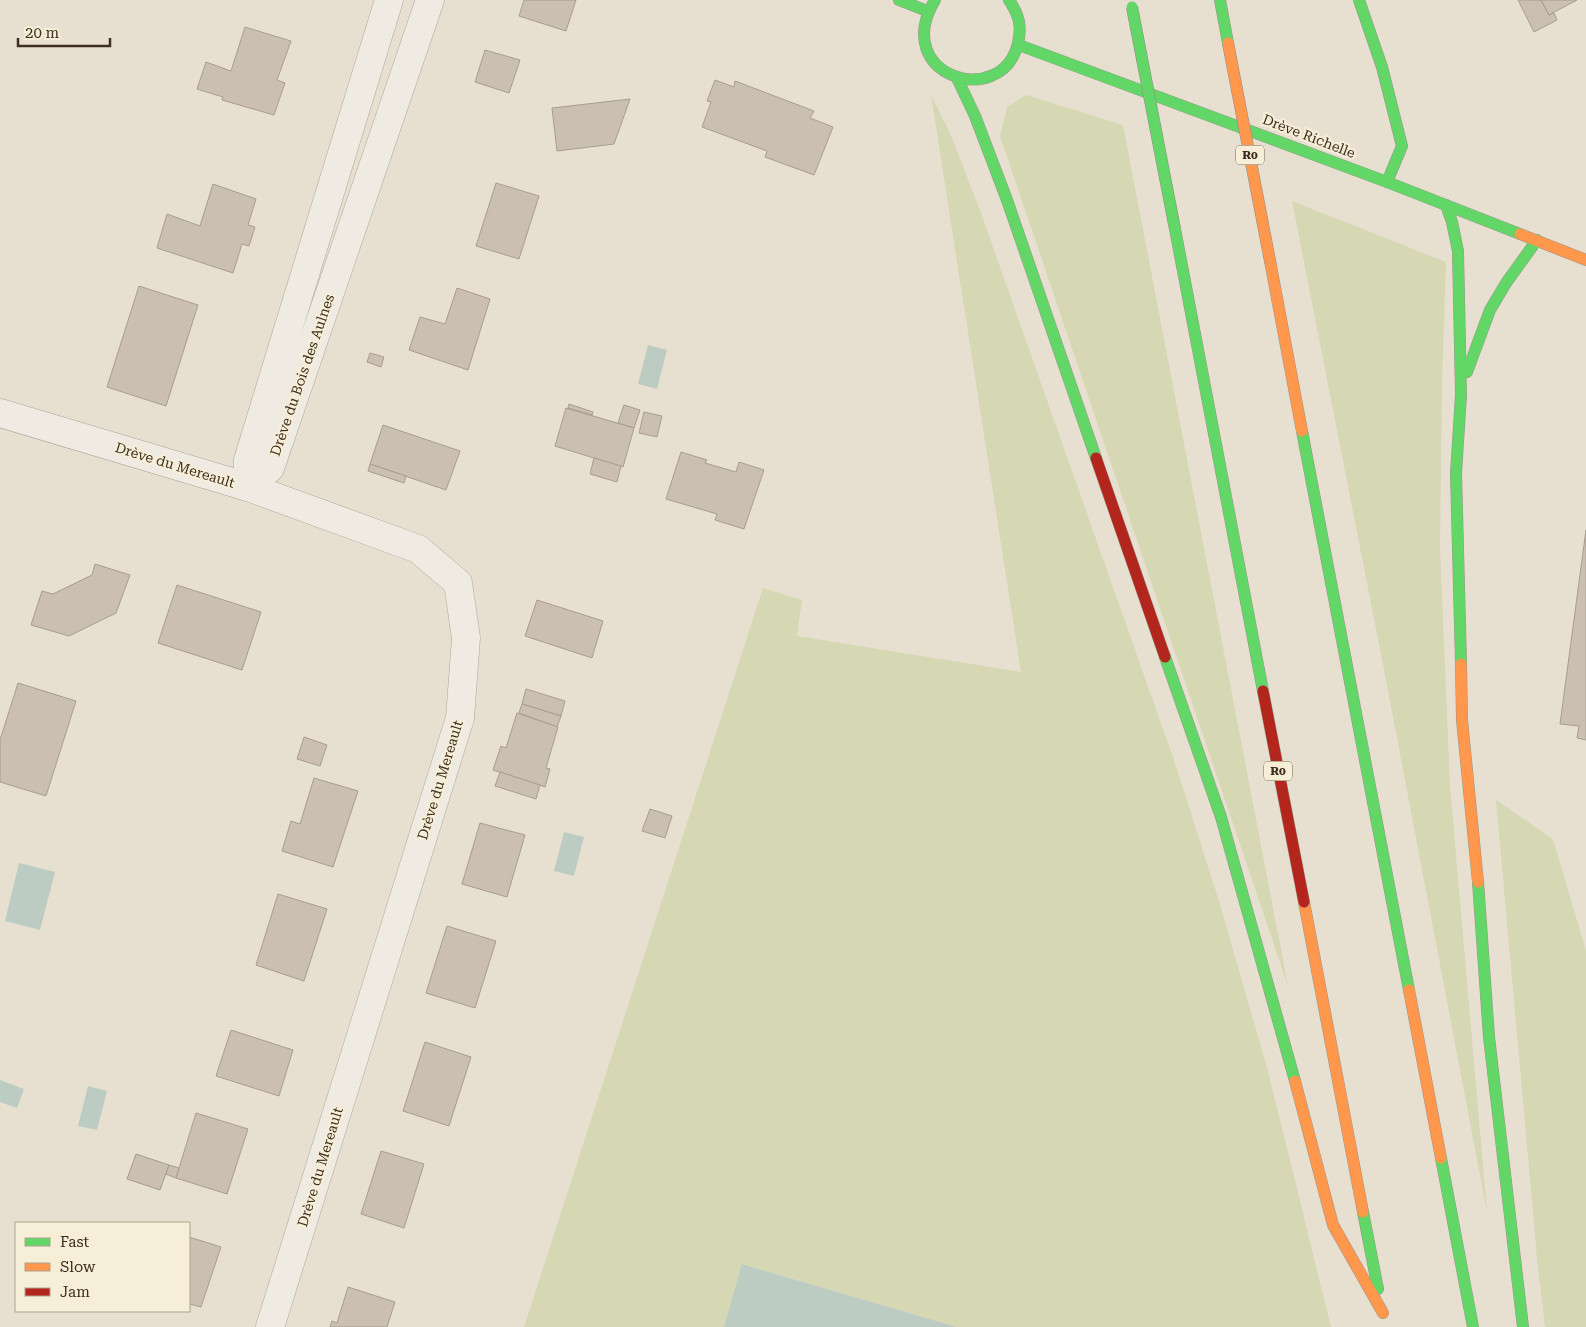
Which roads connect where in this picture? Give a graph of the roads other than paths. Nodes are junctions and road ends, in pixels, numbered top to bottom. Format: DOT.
graph roads {
  1 [pos="389,0"];
  2 [pos="430,0"];
  3 [pos="899,0"];
  4 [pos="935,0"];
  5 [pos="1009,0"];
  6 [pos="1220,0"];
  7 [pos="1359,0"];
  8 [pos="1131,4"];
  9 [pos="927,11"];
  10 [pos="1019,45"];
  11 [pos="957,78"];
  12 [pos="1387,182"];
  13 [pos="1446,205"];
  14 [pos="1538,240"];
  15 [pos="1586,260"];
  16 [pos="1461,395"];
  17 [pos="0,413"];
  18 [pos="248,487"];
  19 [pos="1383,1313"];
  20 [pos="270,1327"];
  21 [pos="1385,1327"];
  22 [pos="1473,1327"];
  23 [pos="1522,1327"];
  1 -- 18 [label="street, Drève du Bois des Aulnes"];
  2 -- 18 [label="street, Drève du Bois des Aulnes"];
  3 -- 9 [label="main road"];
  4 -- 9 [label="main road"];
  5 -- 10 [label="main road"];
  6 -- 22 [label="main road, R0, bridge"];
  7 -- 12 [label="main road"];
  8 -- 19 [label="main road, R0, bridge"];
  9 -- 11 [label="main road"];
  10 -- 11 [label="main road"];
  10 -- 12 [label="main road, Drève Richelle"];
  11 -- 19 [label="main road"];
  12 -- 13 [label="main road, Drève Richelle"];
  13 -- 14 [label="main road, Drève Richelle"];
  13 -- 16 [label="main road"];
  14 -- 15 [label="main road, Drève Richelle"];
  14 -- 16 [label="main road"];
  16 -- 23 [label="main road"];
  17 -- 18 [label="street, Drève du Mereault"];
  18 -- 20 [label="street, Drève du Mereault"];
  19 -- 21 [label="main road, R0"];
}
